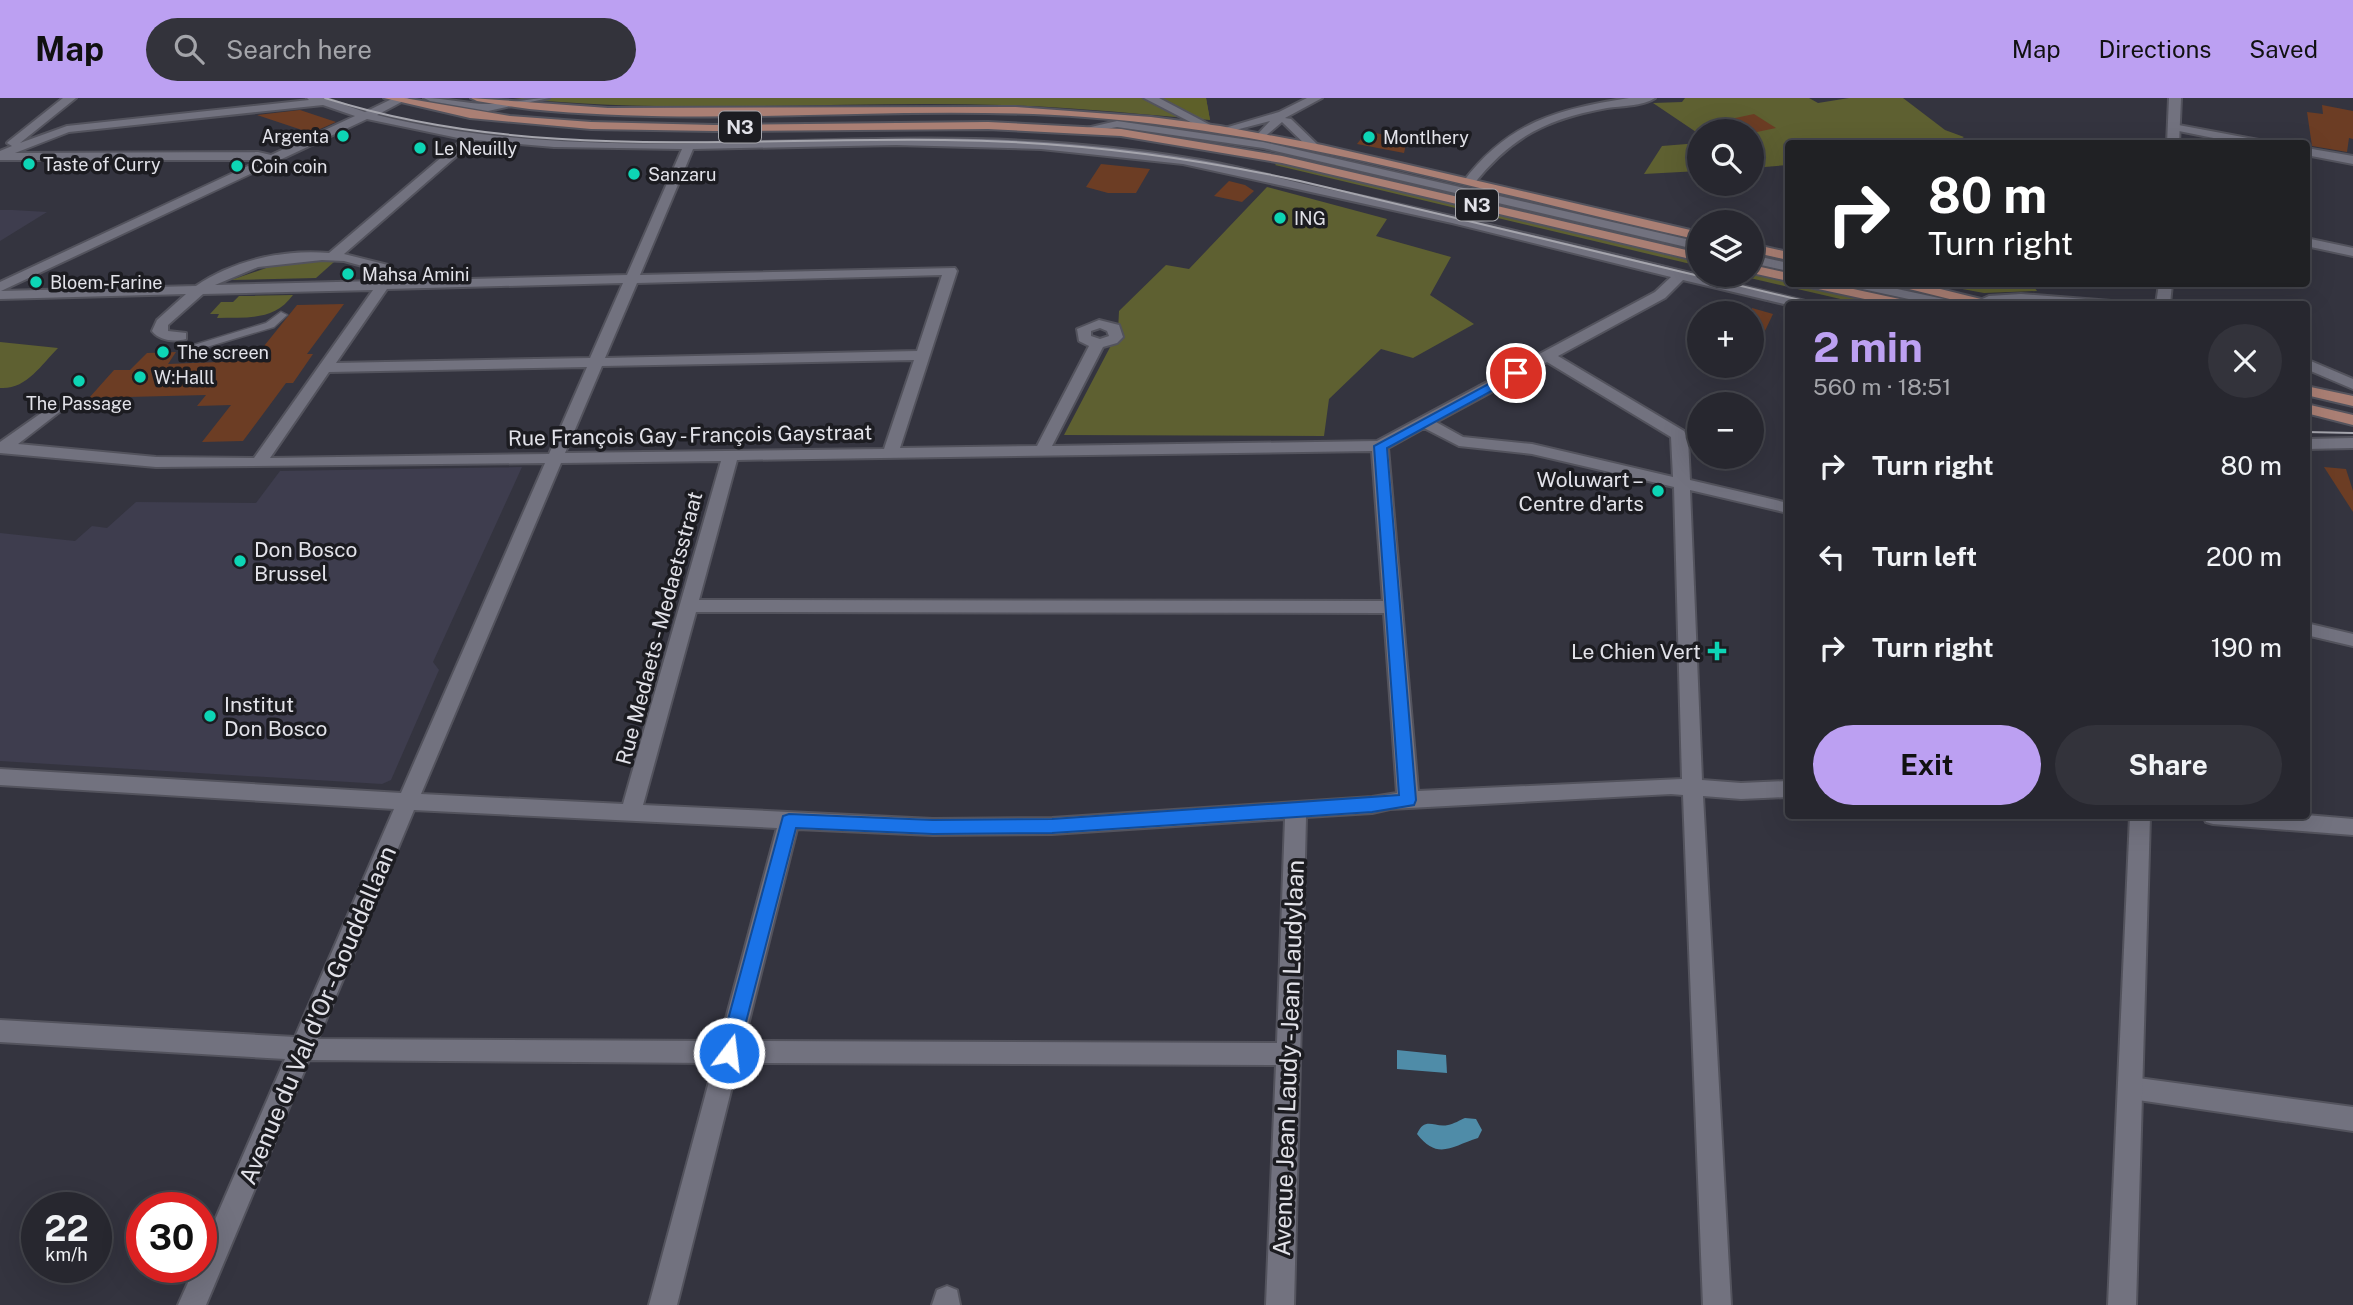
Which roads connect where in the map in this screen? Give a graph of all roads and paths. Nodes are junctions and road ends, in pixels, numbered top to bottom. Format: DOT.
graph roads {
  1 [pos="70,98"];
  2 [pos="429,98"];
  3 [pos="477,98"];
  4 [pos="542,98"];
  5 [pos="1150,98"];
  6 [pos="1316,98"];
  7 [pos="1649,98"];
  8 [pos="2175,98"];
  9 [pos="397,99"];
  10 [pos="318,100"];
  11 [pos="508,103"];
  12 [pos="366,116"];
  13 [pos="1287,119"];
  14 [pos="1208,127"];
  15 [pos="2173,127"];
  16 [pos="1224,130"];
  17 [pos="472,137"];
  18 [pos="2172,140"];
  19 [pos="2243,140"];
  20 [pos="1263,143"];
  21 [pos="689,145"];
  22 [pos="1315,148"];
  23 [pos="2310,152"];
  24 [pos="0,155"];
  25 [pos="272,160"];
  26 [pos="2353,160"];
  27 [pos="1353,166"];
  28 [pos="1397,166"];
  29 [pos="1239,171"];
  30 [pos="1469,182"];
  31 [pos="1687,233"];
  32 [pos="2310,243"];
  33 [pos="1687,244"];
  34 [pos="1764,251"];
  35 [pos="2353,252"];
  36 [pos="1687,254"];
  37 [pos="1785,255"];
  38 [pos="333,256"];
  39 [pos="1764,262"];
  40 [pos="1785,266"];
  41 [pos="1764,272"];
  42 [pos="1680,275"];
  43 [pos="1785,276"];
  44 [pos="631,279"];
  45 [pos="384,284"];
  46 [pos="0,287"];
  47 [pos="1828,287"];
  48 [pos="1872,287"];
  49 [pos="1917,287"];
  50 [pos="203,290"];
  51 [pos="0,295"];
  52 [pos="1788,301"];
  53 [pos="1890,301"];
  54 [pos="1934,301"];
  55 [pos="1969,301"];
  56 [pos="2023,301"];
  57 [pos="2073,301"];
  58 [pos="281,316"];
  59 [pos="181,336"];
  60 [pos="1098,343"];
  61 [pos="190,348"];
  62 [pos="923,355"];
  63 [pos="1547,356"];
  64 [pos="594,363"];
  65 [pos="2310,365"];
  66 [pos="326,368"];
  67 [pos="2353,384"];
  68 [pos="2310,391"];
  69 [pos="2353,401"];
  70 [pos="57,407"];
  71 [pos="2310,409"];
  72 [pos="2353,420"];
  73 [pos="1424,422"];
  74 [pos="2353,443"];
  75 [pos="2310,444"];
  76 [pos="1380,446"];
  77 [pos="1,448"];
  78 [pos="1042,451"];
  79 [pos="890,454"];
  80 [pos="730,456"];
  81 [pos="554,458"];
  82 [pos="259,462"];
  83 [pos="1680,483"];
  84 [pos="1785,507"];
  85 [pos="688,606"];
  86 [pos="1394,607"];
  87 [pos="2310,630"];
  88 [pos="2353,640"];
  89 [pos="0,778"];
  90 [pos="1693,788"];
  91 [pos="1785,789"];
  92 [pos="1408,800"];
  93 [pos="407,802"];
  94 [pos="1296,811"];
  95 [pos="631,812"];
  96 [pos="2140,819"];
  97 [pos="2251,819"];
  98 [pos="789,821"];
  99 [pos="2353,827"];
  100 [pos="0,1031"];
  101 [pos="302,1048"];
  102 [pos="729,1053"];
  103 [pos="1288,1054"];
  104 [pos="2131,1088"];
  105 [pos="2353,1119"];
  106 [pos="192,1305"];
  107 [pos="663,1305"];
  108 [pos="1280,1305"];
  109 [pos="1717,1305"];
  110 [pos="2122,1305"];
  1 -- 24 [label="street"];
  2 -- 11 [label="street"];
  3 -- 11 [label="main road, N3"];
  4 -- 11 [label="street"];
  5 -- 14 [label="street"];
  6 -- 13 [label="street"];
  7 -- 30 [label="street"];
  8 -- 15 [label="street"];
  9 -- 12 [label="street"];
  9 -- 20 [label="main road, N3"];
  10 -- 12 [label="street"];
  10 -- 24 [label="street"];
  11 -- 14 [label="main road, N3"];
  12 -- 17 [label="street"];
  12 -- 25 [label="street"];
  13 -- 16 [label="street"];
  13 -- 20 [label="street"];
  13 -- 22 [label="street"];
  14 -- 16 [label="main road, N3"];
  15 -- 18 [label="street"];
  15 -- 19 [label="street"];
  16 -- 20 [label="main road, N3"];
  17 -- 21 [label="street"];
  17 -- 38 [label="street"];
  20 -- 22 [label="main road, N3"];
  20 -- 27 [label="street"];
  20 -- 29 [label="street"];
  20 -- 36 [label="main road, N3"];
  21 -- 29 [label="street"];
  21 -- 44 [label="street, Avenue du Val d'Or - Gouddallaan"];
  22 -- 28 [label="main road, N3"];
  23 -- 26 [label="street"];
  24 -- 25 [label="street"];
  25 -- 46 [label="street"];
  27 -- 28 [label="street"];
  27 -- 33 [label="street"];
  28 -- 30 [label="main road, N3"];
  29 -- 42 [label="street"];
  30 -- 31 [label="main road, N3"];
  32 -- 35 [label="street"];
  34 -- 37 [label="main road"];
  38 -- 45 [label="street"];
  38 -- 50 [label="street"];
  39 -- 40 [label="street"];
  41 -- 43 [label="main road"];
  42 -- 52 [label="street"];
  42 -- 63 [label="street"];
  44 -- 45 [label="street"];
  44 -- 62 [label="street"];
  44 -- 64 [label="street, Avenue du Val d'Or - Gouddallaan"];
  45 -- 50 [label="street"];
  45 -- 66 [label="street"];
  47 -- 53 [label="main road"];
  48 -- 54 [label="street"];
  49 -- 55 [label="main road"];
  50 -- 51 [label="street"];
  50 -- 59 [label="street"];
  56 -- 57 [label="street"];
  58 -- 61 [label="street"];
  60 -- 78 [label="street"];
  62 -- 64 [label="street"];
  62 -- 79 [label="street"];
  63 -- 73 [label="street"];
  63 -- 83 [label="street"];
  64 -- 66 [label="street"];
  64 -- 81 [label="street, Avenue du Val d'Or - Gouddallaan"];
  65 -- 67 [label="street"];
  66 -- 82 [label="street"];
  68 -- 69 [label="main road"];
  70 -- 77 [label="street"];
  71 -- 72 [label="main road"];
  73 -- 76 [label="street"];
  73 -- 83 [label="street"];
  74 -- 75 [label="street"];
  76 -- 78 [label="street, Rue François Gay - François Gaystraat"];
  76 -- 86 [label="street"];
  77 -- 82 [label="street, Rue François Gay - François Gaystraat"];
  78 -- 79 [label="street, Rue François Gay - François Gaystraat"];
  79 -- 80 [label="street, Rue François Gay - François Gaystraat"];
  80 -- 81 [label="street, Rue François Gay - François Gaystraat"];
  80 -- 85 [label="street, Rue Medaets - Medaetsstraat"];
  81 -- 82 [label="street, Rue François Gay - François Gaystraat"];
  81 -- 93 [label="street, Avenue du Val d'Or - Gouddallaan"];
  83 -- 84 [label="street"];
  83 -- 90 [label="street"];
  85 -- 86 [label="street"];
  85 -- 95 [label="street, Rue Medaets - Medaetsstraat"];
  86 -- 92 [label="street"];
  87 -- 88 [label="street"];
  89 -- 93 [label="street"];
  90 -- 91 [label="street"];
  90 -- 92 [label="street"];
  90 -- 109 [label="street"];
  92 -- 94 [label="street"];
  93 -- 95 [label="street"];
  93 -- 101 [label="street, Avenue du Val d'Or - Gouddallaan"];
  94 -- 98 [label="street"];
  94 -- 103 [label="street, Avenue Jean Laudy - Jean Laudylaan"];
  95 -- 98 [label="street"];
  96 -- 104 [label="street"];
  97 -- 99 [label="street"];
  98 -- 102 [label="street"];
  100 -- 101 [label="street"];
  101 -- 102 [label="street"];
  101 -- 106 [label="street, Avenue du Val d'Or - Gouddallaan"];
  102 -- 103 [label="street"];
  102 -- 107 [label="street"];
  103 -- 108 [label="street, Avenue Jean Laudy - Jean Laudylaan"];
  104 -- 105 [label="street"];
  104 -- 110 [label="street"];
}
